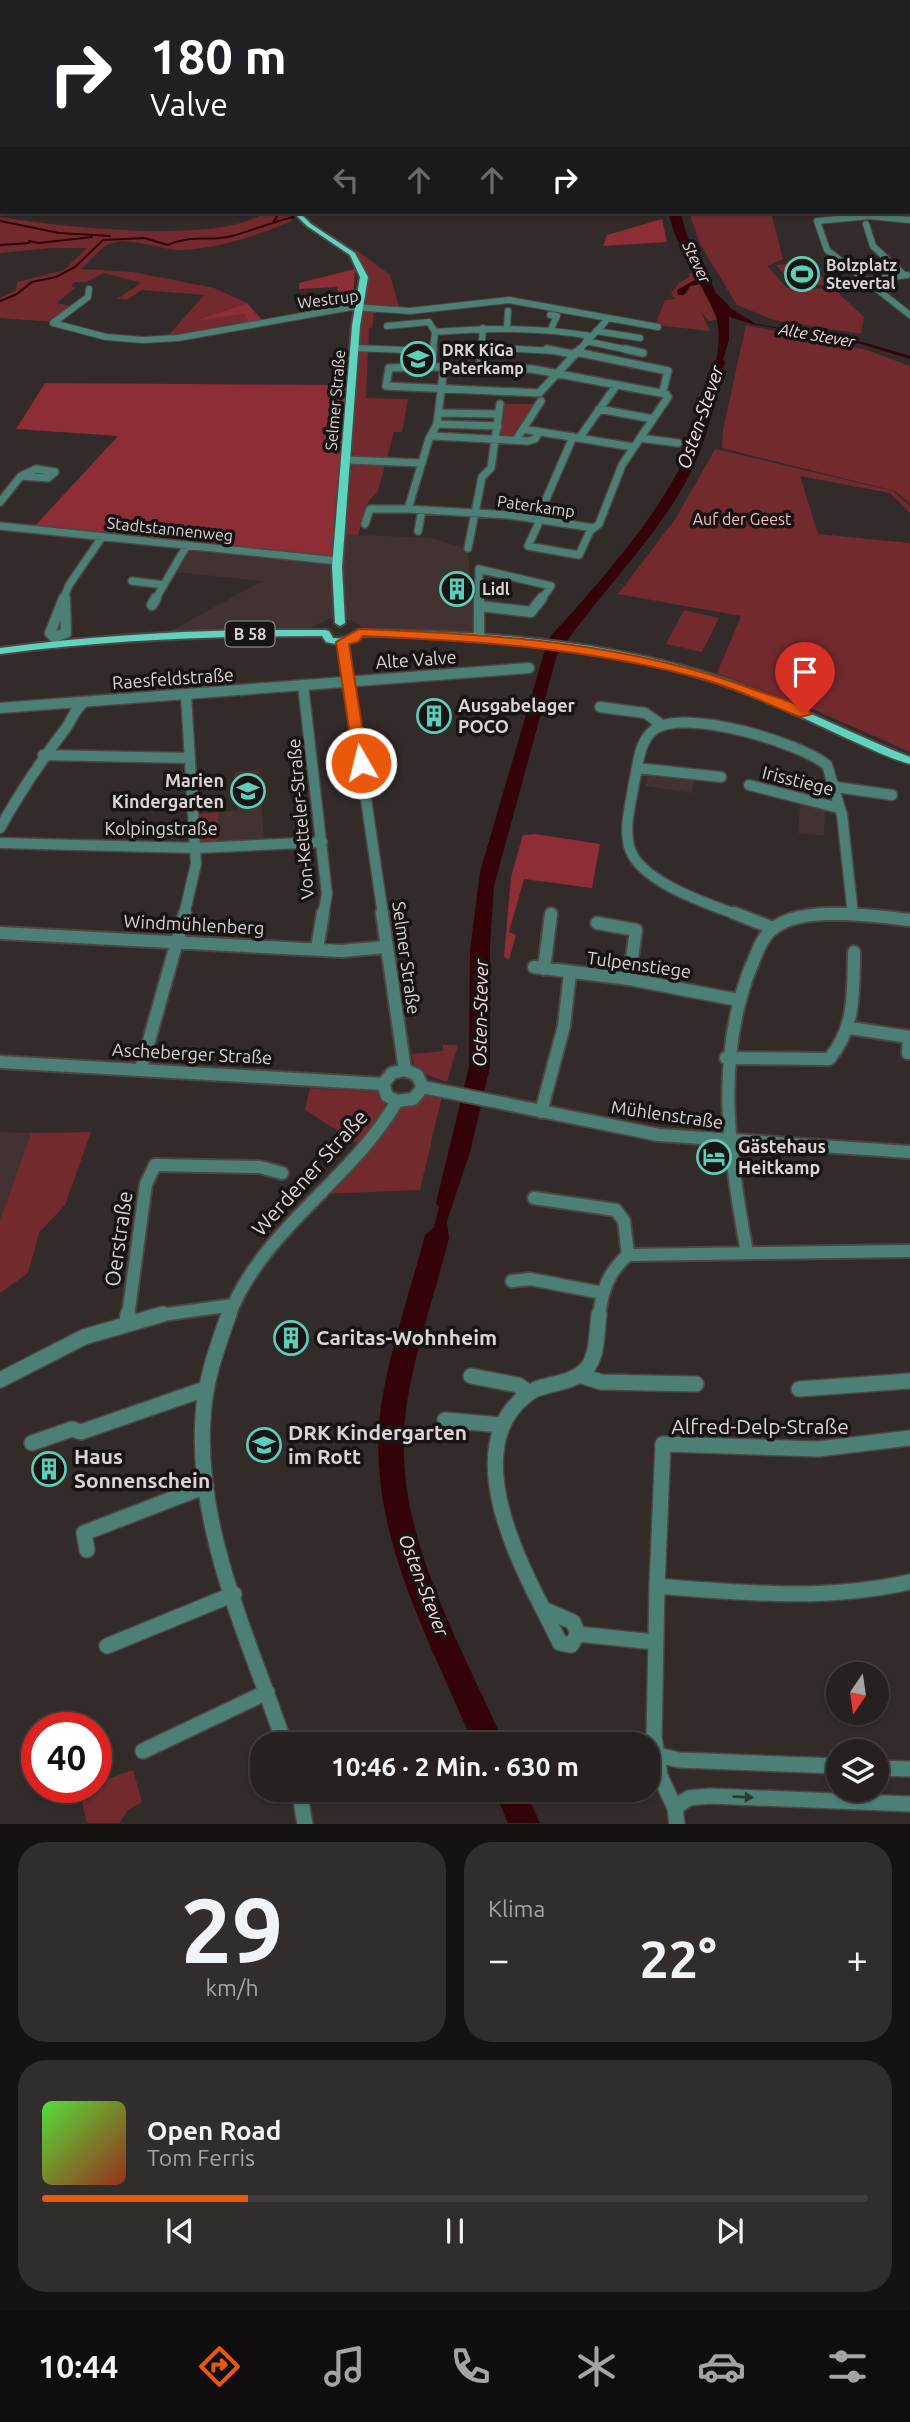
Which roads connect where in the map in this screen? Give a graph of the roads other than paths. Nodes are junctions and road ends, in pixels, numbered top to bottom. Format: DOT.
graph roads {
  1 [pos="298,214"];
  2 [pos="871,214"];
  3 [pos="910,220"];
  4 [pos="866,224"];
  5 [pos="907,275"];
  6 [pos="869,280"];
  7 [pos="89,289"];
  8 [pos="358,307"];
  9 [pos="508,311"];
  10 [pos="550,314"];
  11 [pos="910,315"];
  12 [pos="605,322"];
  13 [pos="387,326"];
  14 [pos="658,327"];
  15 [pos="483,328"];
  16 [pos="507,328"];
  17 [pos="551,329"];
  18 [pos="435,332"];
  19 [pos="591,336"];
  20 [pos="640,338"];
  21 [pos="481,347"];
  22 [pos="354,348"];
  23 [pos="433,349"];
  24 [pos="574,353"];
  25 [pos="643,353"];
  26 [pos="432,367"];
  27 [pos="443,367"];
  28 [pos="480,368"];
  29 [pos="554,373"];
  30 [pos="615,386"];
  31 [pos="441,388"];
  32 [pos="666,394"];
  33 [pos="540,397"];
  34 [pos="500,404"];
  35 [pos="599,409"];
  36 [pos="439,413"];
  37 [pos="499,414"];
  38 [pos="653,419"];
  39 [pos="437,424"];
  40 [pos="498,426"];
  41 [pos="523,429"];
  42 [pos="539,432"];
  43 [pos="433,436"];
  44 [pos="577,437"];
  45 [pos="640,438"];
  46 [pos="497,439"];
  47 [pos="516,440"];
  48 [pos="678,443"];
  49 [pos="634,447"];
  50 [pos="346,460"];
  51 [pos="422,463"];
  52 [pos="21,476"];
  53 [pos="0,502"];
  54 [pos="408,509"];
  55 [pos="422,510"];
  56 [pos="475,513"];
  57 [pos="538,520"];
  58 [pos="365,524"];
  59 [pos="0,526"];
  60 [pos="593,528"];
  61 [pos="418,531"];
  62 [pos="102,537"];
  63 [pos="187,545"];
  64 [pos="468,548"];
  65 [pos="338,561"];
  66 [pos="559,576"];
  67 [pos="132,581"];
  68 [pos="164,585"];
  69 [pos="551,586"];
  70 [pos="65,597"];
  71 [pos="152,605"];
  72 [pos="479,606"];
  73 [pos="340,623"];
  74 [pos="359,632"];
  75 [pos="325,633"];
  76 [pos="479,637"];
  77 [pos="343,642"];
  78 [pos="0,651"];
  79 [pos="529,668"];
  80 [pos="348,681"];
  81 [pos="303,685"];
  82 [pos="186,694"];
  83 [pos="70,707"];
  84 [pos="600,707"];
  85 [pos="0,708"];
  86 [pos="662,725"];
  87 [pos="43,755"];
  88 [pos="188,758"];
  89 [pos="910,761"];
  90 [pos="638,768"];
  91 [pos="720,777"];
  92 [pos="750,785"];
  93 [pos="836,787"];
  94 [pos="892,795"];
  95 [pos="839,808"];
  96 [pos="0,828"];
  97 [pos="322,842"];
  98 [pos="0,843"];
  99 [pos="196,848"];
  100 [pos="551,915"];
  101 [pos="853,916"];
  102 [pos="910,919"];
  103 [pos="597,923"];
  104 [pos="773,928"];
  105 [pos="0,933"];
  106 [pos="178,942"];
  107 [pos="386,947"];
  108 [pos="317,949"];
  109 [pos="854,952"];
  110 [pos="570,973"];
  111 [pos="629,979"];
  112 [pos="738,1000"];
  113 [pos="850,1028"];
  114 [pos="908,1053"];
  115 [pos="726,1058"];
  116 [pos="0,1062"];
  117 [pos="141,1069"];
  118 [pos="405,1070"];
  119 [pos="383,1084"];
  120 [pos="423,1087"];
  121 [pos="397,1101"];
  122 [pos="541,1112"];
  123 [pos="730,1141"];
  124 [pos="910,1152"];
  125 [pos="282,1173"];
  126 [pos="534,1198"];
  127 [pos="910,1251"];
  128 [pos="747,1253"];
  129 [pos="628,1255"];
  130 [pos="512,1281"];
  131 [pos="603,1293"];
  132 [pos="233,1305"];
  133 [pos="127,1321"];
  134 [pos="471,1376"];
  135 [pos="582,1376"];
  136 [pos="0,1380"];
  137 [pos="910,1381"];
  138 [pos="696,1384"];
  139 [pos="205,1389"];
  140 [pos="799,1390"];
  141 [pos="528,1392"];
  142 [pos="445,1420"];
  143 [pos="500,1426"];
  144 [pos="910,1438"];
  145 [pos="32,1443"];
  146 [pos="206,1486"];
  147 [pos="87,1550"];
  148 [pos="910,1582"];
  149 [pos="657,1586"];
  150 [pos="234,1594"];
  151 [pos="654,1642"];
  152 [pos="107,1646"];
  153 [pos="267,1692"];
  154 [pos="281,1732"];
  155 [pos="143,1751"];
  156 [pos="662,1756"];
  157 [pos="826,1766"];
  158 [pos="889,1768"];
  159 [pos="910,1769"];
  160 [pos="826,1796"];
  161 [pos="889,1800"];
  162 [pos="301,1802"];
  163 [pos="910,1804"];
  164 [pos="677,1815"];
  165 [pos="305,1824"];
  1 -- 8 [label="main road, Selmer Straße"];
  2 -- 3 [label="street"];
  2 -- 6 [label="street"];
  4 -- 5 [label="street"];
  5 -- 6 [label="street"];
  6 -- 11 [label="street"];
  7 -- 8 [label="street, Westrup"];
  8 -- 14 [label="street, Westrup"];
  8 -- 22 [label="main road, Selmer Straße"];
  9 -- 16 [label="street"];
  10 -- 17 [label="street"];
  12 -- 19 [label="street"];
  13 -- 18 [label="street"];
  15 -- 16 [label="street"];
  15 -- 18 [label="street"];
  15 -- 21 [label="street"];
  16 -- 17 [label="street"];
  17 -- 19 [label="street"];
  18 -- 23 [label="street"];
  19 -- 20 [label="street"];
  19 -- 24 [label="street"];
  19 -- 25 [label="street"];
  21 -- 24 [label="street"];
  21 -- 28 [label="street"];
  22 -- 23 [label="street"];
  22 -- 50 [label="main road, Selmer Straße"];
  23 -- 26 [label="street"];
  24 -- 29 [label="street"];
  24 -- 32 [label="street"];
  26 -- 27 [label="street"];
  26 -- 31 [label="street"];
  27 -- 28 [label="street"];
  27 -- 31 [label="street"];
  28 -- 29 [label="street"];
  29 -- 30 [label="street"];
  29 -- 33 [label="street"];
  30 -- 32 [label="street"];
  30 -- 35 [label="street"];
  31 -- 33 [label="street"];
  31 -- 36 [label="street"];
  32 -- 38 [label="street"];
  33 -- 41 [label="street"];
  34 -- 37 [label="street"];
  35 -- 38 [label="street"];
  35 -- 44 [label="street"];
  36 -- 37 [label="street"];
  36 -- 39 [label="street"];
  37 -- 40 [label="street"];
  38 -- 45 [label="street"];
  39 -- 40 [label="street"];
  39 -- 43 [label="street"];
  40 -- 46 [label="street"];
  41 -- 42 [label="street"];
  41 -- 47 [label="street"];
  42 -- 44 [label="street"];
  42 -- 47 [label="street"];
  43 -- 46 [label="street"];
  43 -- 51 [label="street"];
  44 -- 49 [label="street"];
  44 -- 57 [label="street"];
  45 -- 48 [label="street"];
  45 -- 49 [label="street"];
  46 -- 47 [label="street"];
  46 -- 56 [label="street"];
  49 -- 60 [label="street"];
  50 -- 51 [label="street"];
  50 -- 65 [label="main road, Selmer Straße"];
  51 -- 54 [label="street"];
  52 -- 53 [label="street"];
  54 -- 55 [label="street, Paterkamp"];
  54 -- 58 [label="street, Paterkamp"];
  55 -- 56 [label="street, Paterkamp"];
  55 -- 61 [label="street"];
  56 -- 57 [label="street, Paterkamp"];
  56 -- 64 [label="street, Paterkamp"];
  57 -- 60 [label="street, Paterkamp"];
  57 -- 60 [label="street"];
  59 -- 62 [label="street, Stadtstannenweg"];
  62 -- 63 [label="street, Stadtstannenweg"];
  62 -- 70 [label="street"];
  63 -- 65 [label="street, Stadtstannenweg"];
  63 -- 68 [label="street"];
  65 -- 73 [label="main road, Selmer Straße"];
  66 -- 69 [label="street"];
  67 -- 68 [label="street"];
  68 -- 71 [label="street"];
  69 -- 72 [label="street"];
  69 -- 72 [label="street"];
  72 -- 76 [label="street"];
  73 -- 74 [label="main road"];
  73 -- 75 [label="main road"];
  74 -- 76 [label="main road"];
  74 -- 77 [label="main road"];
  75 -- 77 [label="main road, B 58"];
  75 -- 78 [label="main road, B 58"];
  76 -- 89 [label="main road"];
  77 -- 80 [label="street, Selmer Straße"];
  79 -- 80 [label="street, Alte Valve"];
  80 -- 81 [label="street, Raesfeldstraße"];
  80 -- 107 [label="street, Selmer Straße"];
  81 -- 82 [label="street, Raesfeldstraße"];
  81 -- 97 [label="street, Von-Ketteler-Straße"];
  82 -- 83 [label="street, Raesfeldstraße"];
  82 -- 88 [label="street"];
  83 -- 85 [label="street"];
  83 -- 87 [label="street"];
  84 -- 86 [label="street"];
  86 -- 90 [label="street"];
  86 -- 93 [label="street"];
  87 -- 88 [label="street"];
  87 -- 96 [label="street"];
  88 -- 99 [label="street"];
  90 -- 91 [label="street"];
  90 -- 104 [label="street"];
  92 -- 95 [label="street, Irisstiege"];
  93 -- 94 [label="street"];
  93 -- 95 [label="street"];
  95 -- 101 [label="street"];
  97 -- 99 [label="street, Kolpingstraße"];
  97 -- 108 [label="street, Von-Ketteler-Straße"];
  98 -- 99 [label="street, Kolpingstraße"];
  99 -- 106 [label="street"];
  100 -- 110 [label="street, Tulpenstiege"];
  101 -- 102 [label="street"];
  101 -- 104 [label="street"];
  103 -- 111 [label="street"];
  104 -- 112 [label="street"];
  105 -- 106 [label="street, Windmühlenberg"];
  106 -- 108 [label="street, Windmühlenberg"];
  106 -- 117 [label="street"];
  107 -- 108 [label="street, Windmühlenberg"];
  107 -- 118 [label="street, Selmer Straße"];
  109 -- 113 [label="street"];
  110 -- 111 [label="street, Tulpenstiege"];
  110 -- 122 [label="street"];
  111 -- 112 [label="street, Tulpenstiege"];
  112 -- 115 [label="street"];
  113 -- 114 [label="street"];
  113 -- 115 [label="street"];
  115 -- 123 [label="street"];
  116 -- 117 [label="street, Ascheberger Straße"];
  117 -- 119 [label="street, Ascheberger Straße"];
  118 -- 119 [label="street"];
  118 -- 120 [label="street"];
  119 -- 121 [label="street"];
  120 -- 121 [label="street"];
  120 -- 122 [label="street, Mühlenstraße"];
  121 -- 132 [label="street, Werdener Straße"];
  122 -- 123 [label="street, Mühlenstraße"];
  123 -- 124 [label="street, Mühlenstraße"];
  123 -- 128 [label="street"];
  125 -- 133 [label="street, Oerstraße"];
  126 -- 129 [label="street"];
  127 -- 128 [label="street"];
  128 -- 129 [label="street"];
  129 -- 131 [label="street"];
  130 -- 131 [label="street"];
  131 -- 135 [label="street"];
  132 -- 133 [label="street"];
  132 -- 139 [label="street, Werdener Straße"];
  133 -- 136 [label="street"];
  134 -- 141 [label="street"];
  135 -- 138 [label="street"];
  135 -- 141 [label="street"];
  137 -- 140 [label="street"];
  139 -- 145 [label="street"];
  139 -- 146 [label="street, Werdener Straße"];
  141 -- 143 [label="street"];
  142 -- 143 [label="street"];
  143 -- 151 [label="street"];
  144 -- 149 [label="street, Alfred-Delp-Straße"];
  146 -- 147 [label="street"];
  146 -- 150 [label="street, Werdener Straße"];
  148 -- 149 [label="street"];
  149 -- 151 [label="street"];
  150 -- 152 [label="street"];
  150 -- 153 [label="street, Werdener Straße"];
  151 -- 156 [label="street"];
  153 -- 154 [label="street, Werdener Straße"];
  153 -- 155 [label="street"];
  156 -- 157 [label="street"];
  156 -- 164 [label="street"];
  158 -- 159 [label="street"];
  164 -- 160 [label="street, one-way"];
  161 -- 163 [label="street"];
  162 -- 165 [label="street"];
}
